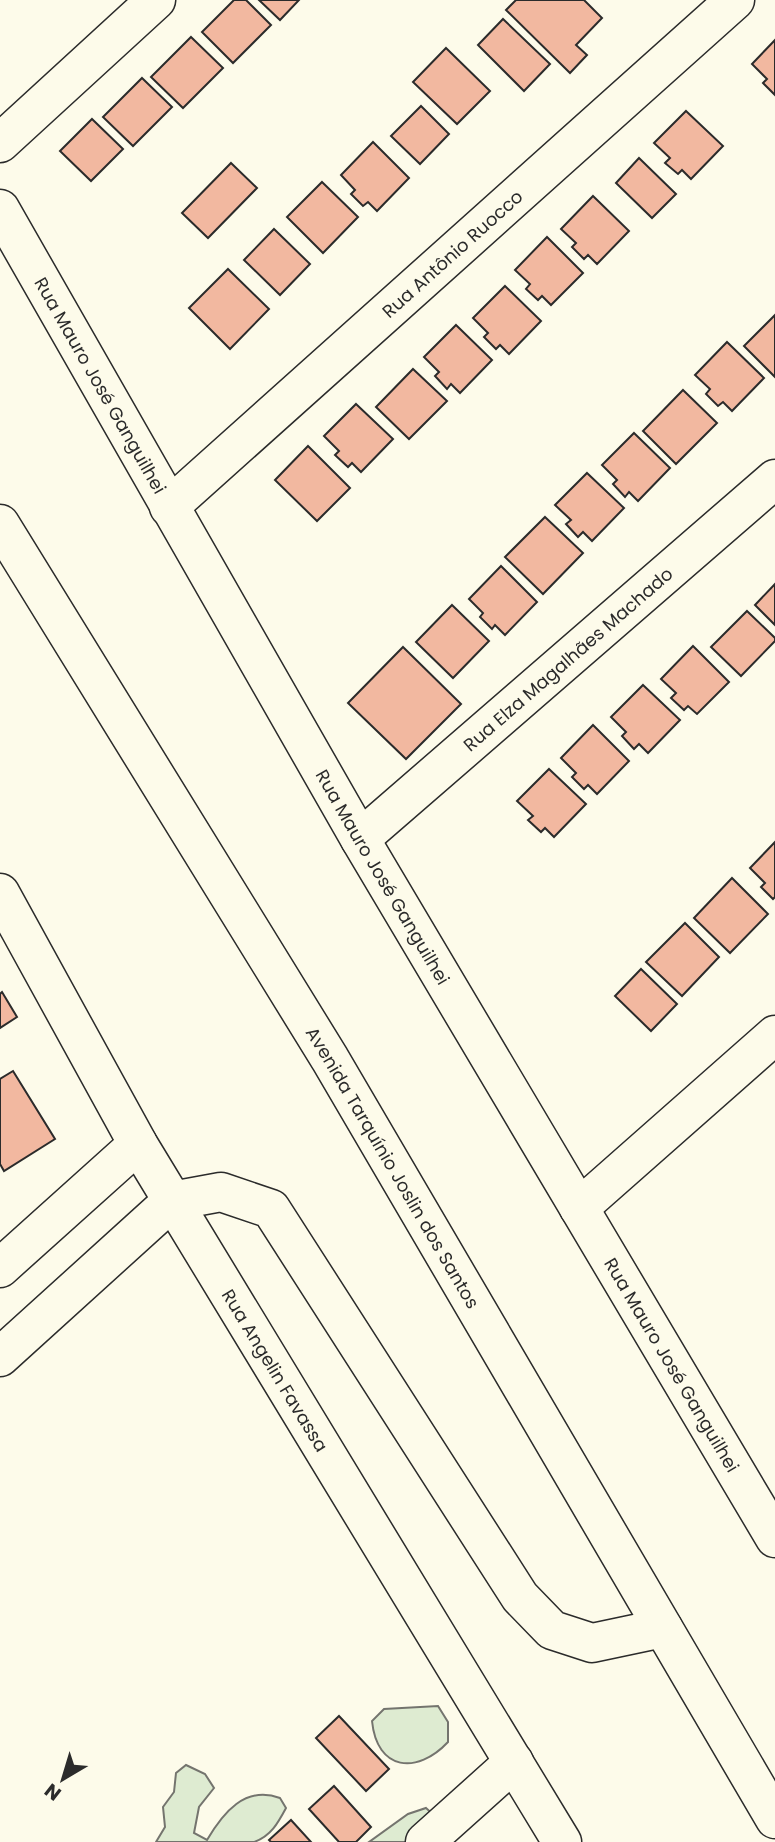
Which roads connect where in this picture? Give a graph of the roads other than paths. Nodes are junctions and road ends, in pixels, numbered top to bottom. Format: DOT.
graph roads {
  1 [pos="156,0"];
  2 [pos="734,0"];
  3 [pos="0,143"];
  4 [pos="0,209"];
  5 [pos="775,479"];
  6 [pos="169,506"];
  7 [pos="0,524"];
  8 [pos="360,839"];
  9 [pos="0,893"];
  10 [pos="775,1035"];
  11 [pos="138,1144"];
  12 [pos="172,1200"];
  13 [pos="579,1208"];
  14 [pos="0,1268"];
  15 [pos="0,1357"];
  16 [pos="775,1538"];
  17 [pos="663,1628"];
  18 [pos="514,1762"];
  19 [pos="775,1819"];
  20 [pos="425,1842"];
  21 [pos="562,1842"];
  1 -- 3 [label="street"];
  2 -- 6 [label="street, Rua Antônio Ruocco"];
  4 -- 6 [label="street, Rua Mauro José Ganguilhei"];
  5 -- 8 [label="street, Rua Elza Magalhães Machado"];
  6 -- 8 [label="street, Rua Mauro José Ganguilhei"];
  7 -- 17 [label="street, Avenida Tarquínio Joslin dos Santos"];
  8 -- 13 [label="street, Rua Mauro José Ganguilhei"];
  9 -- 11 [label="street, Rua Angelin Favassa"];
  10 -- 13 [label="street"];
  11 -- 12 [label="street, Rua Angelin Favassa"];
  11 -- 14 [label="street"];
  12 -- 15 [label="street"];
  12 -- 17 [label="street"];
  12 -- 18 [label="street, Rua Angelin Favassa"];
  13 -- 16 [label="street, Rua Mauro José Ganguilhei"];
  17 -- 19 [label="street, Avenida Tarquínio Joslin dos Santos"];
  18 -- 20 [label="street"];
  18 -- 21 [label="street, Rua Angelin Favassa"];
}
